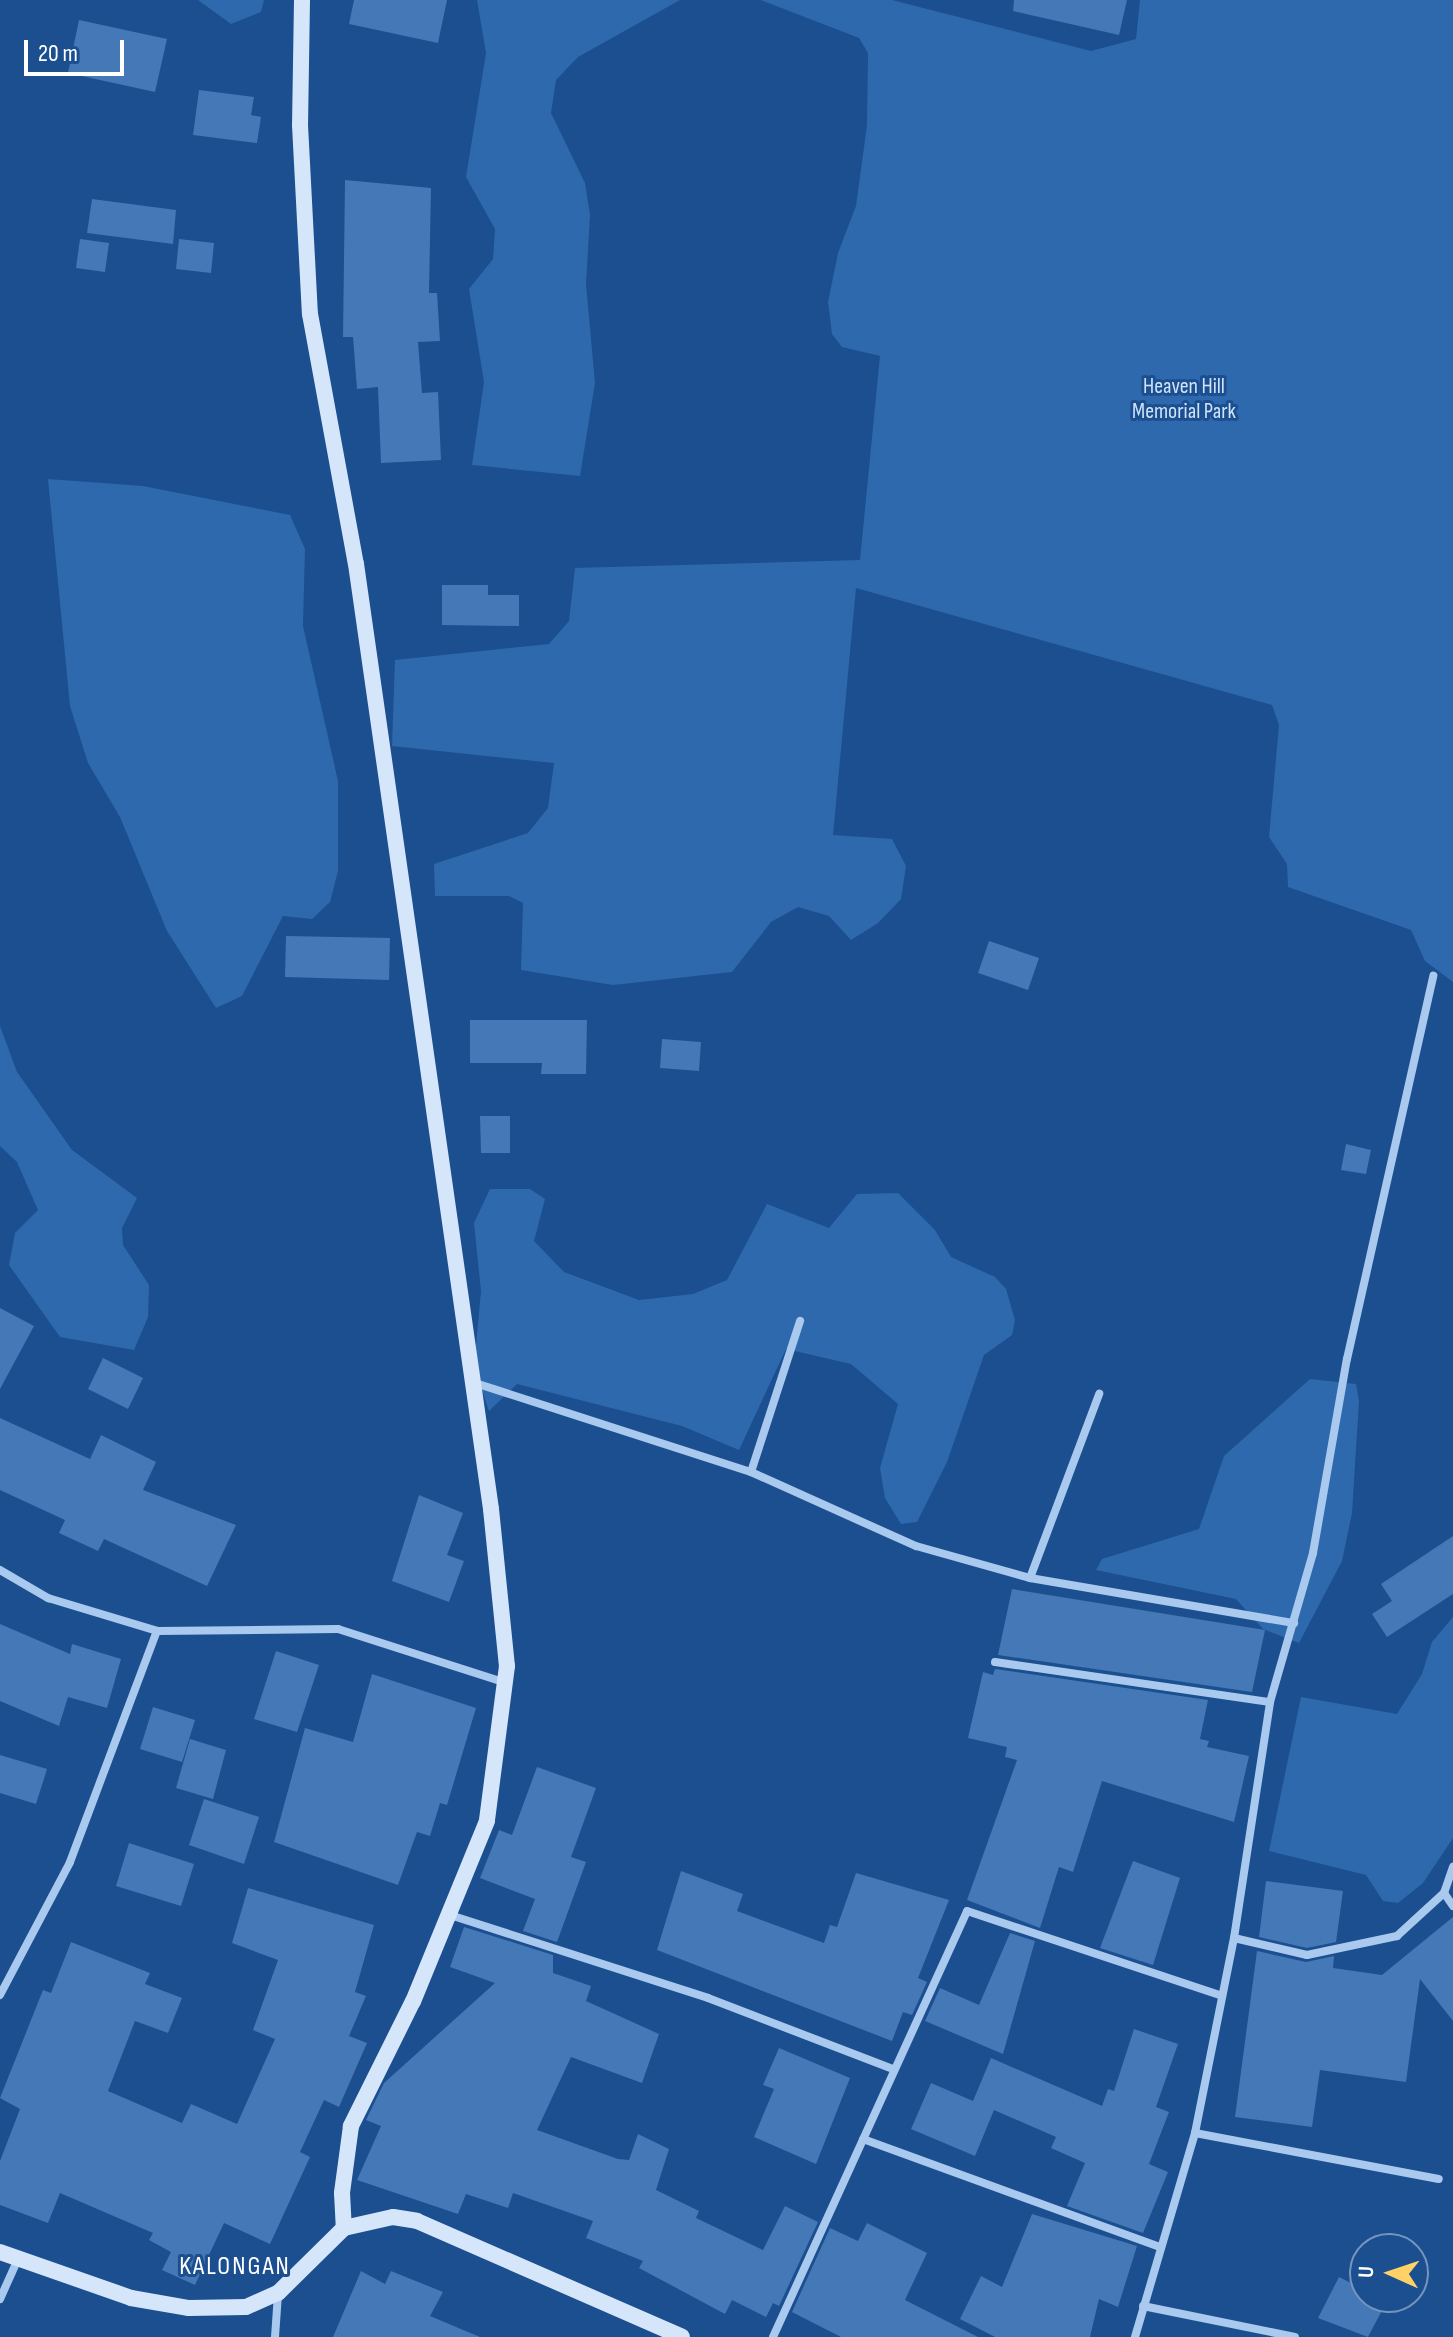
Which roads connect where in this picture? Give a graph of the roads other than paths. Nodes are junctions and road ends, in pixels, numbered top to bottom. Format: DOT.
graph roads {
  1 [pos="302,0"];
  2 [pos="1433,976"];
  3 [pos="800,1321"];
  4 [pos="471,1382"];
  5 [pos="1099,1394"];
  6 [pos="751,1472"];
  7 [pos="0,1570"];
  8 [pos="1030,1578"];
  9 [pos="1294,1623"];
  10 [pos="157,1631"];
  11 [pos="995,1662"];
  12 [pos="506,1683"];
  13 [pos="1270,1702"];
  14 [pos="1453,1867"];
  15 [pos="1444,1893"];
  16 [pos="1453,1906"];
  17 [pos="450,1915"];
  18 [pos="1234,1938"];
  19 [pos="0,1995"];
  20 [pos="1220,1995"];
  21 [pos="893,2069"];
  22 [pos="1195,2133"];
  23 [pos="863,2139"];
  24 [pos="1439,2179"];
  25 [pos="344,2228"];
  26 [pos="1160,2247"];
  27 [pos="0,2252"];
  28 [pos="18,2259"];
  29 [pos="278,2293"];
  30 [pos="0,2299"];
  31 [pos="1143,2306"];
  32 [pos="275,2337"];
  33 [pos="682,2337"];
  34 [pos="773,2337"];
  35 [pos="1135,2337"];
  36 [pos="1295,2337"];
  1 -- 4 [label="street"];
  2 -- 9 [label="street"];
  3 -- 6 [label="street"];
  4 -- 6 [label="street"];
  4 -- 12 [label="street"];
  5 -- 8 [label="street"];
  6 -- 8 [label="street"];
  7 -- 10 [label="street"];
  8 -- 9 [label="street"];
  9 -- 13 [label="street"];
  10 -- 12 [label="street"];
  10 -- 19 [label="street"];
  11 -- 13 [label="street"];
  12 -- 17 [label="street"];
  13 -- 18 [label="street"];
  14 -- 15 [label="street"];
  15 -- 16 [label="street"];
  15 -- 18 [label="street"];
  17 -- 21 [label="street"];
  17 -- 25 [label="street"];
  18 -- 20 [label="street"];
  20 -- 21 [label="street"];
  20 -- 22 [label="street"];
  21 -- 23 [label="street"];
  22 -- 24 [label="street"];
  22 -- 26 [label="street"];
  23 -- 26 [label="street"];
  23 -- 34 [label="street"];
  25 -- 29 [label="street"];
  25 -- 33 [label="street"];
  26 -- 31 [label="street"];
  27 -- 28 [label="street"];
  28 -- 29 [label="street"];
  28 -- 30 [label="street"];
  29 -- 32 [label="street"];
  31 -- 35 [label="street"];
  31 -- 36 [label="street"];
}
